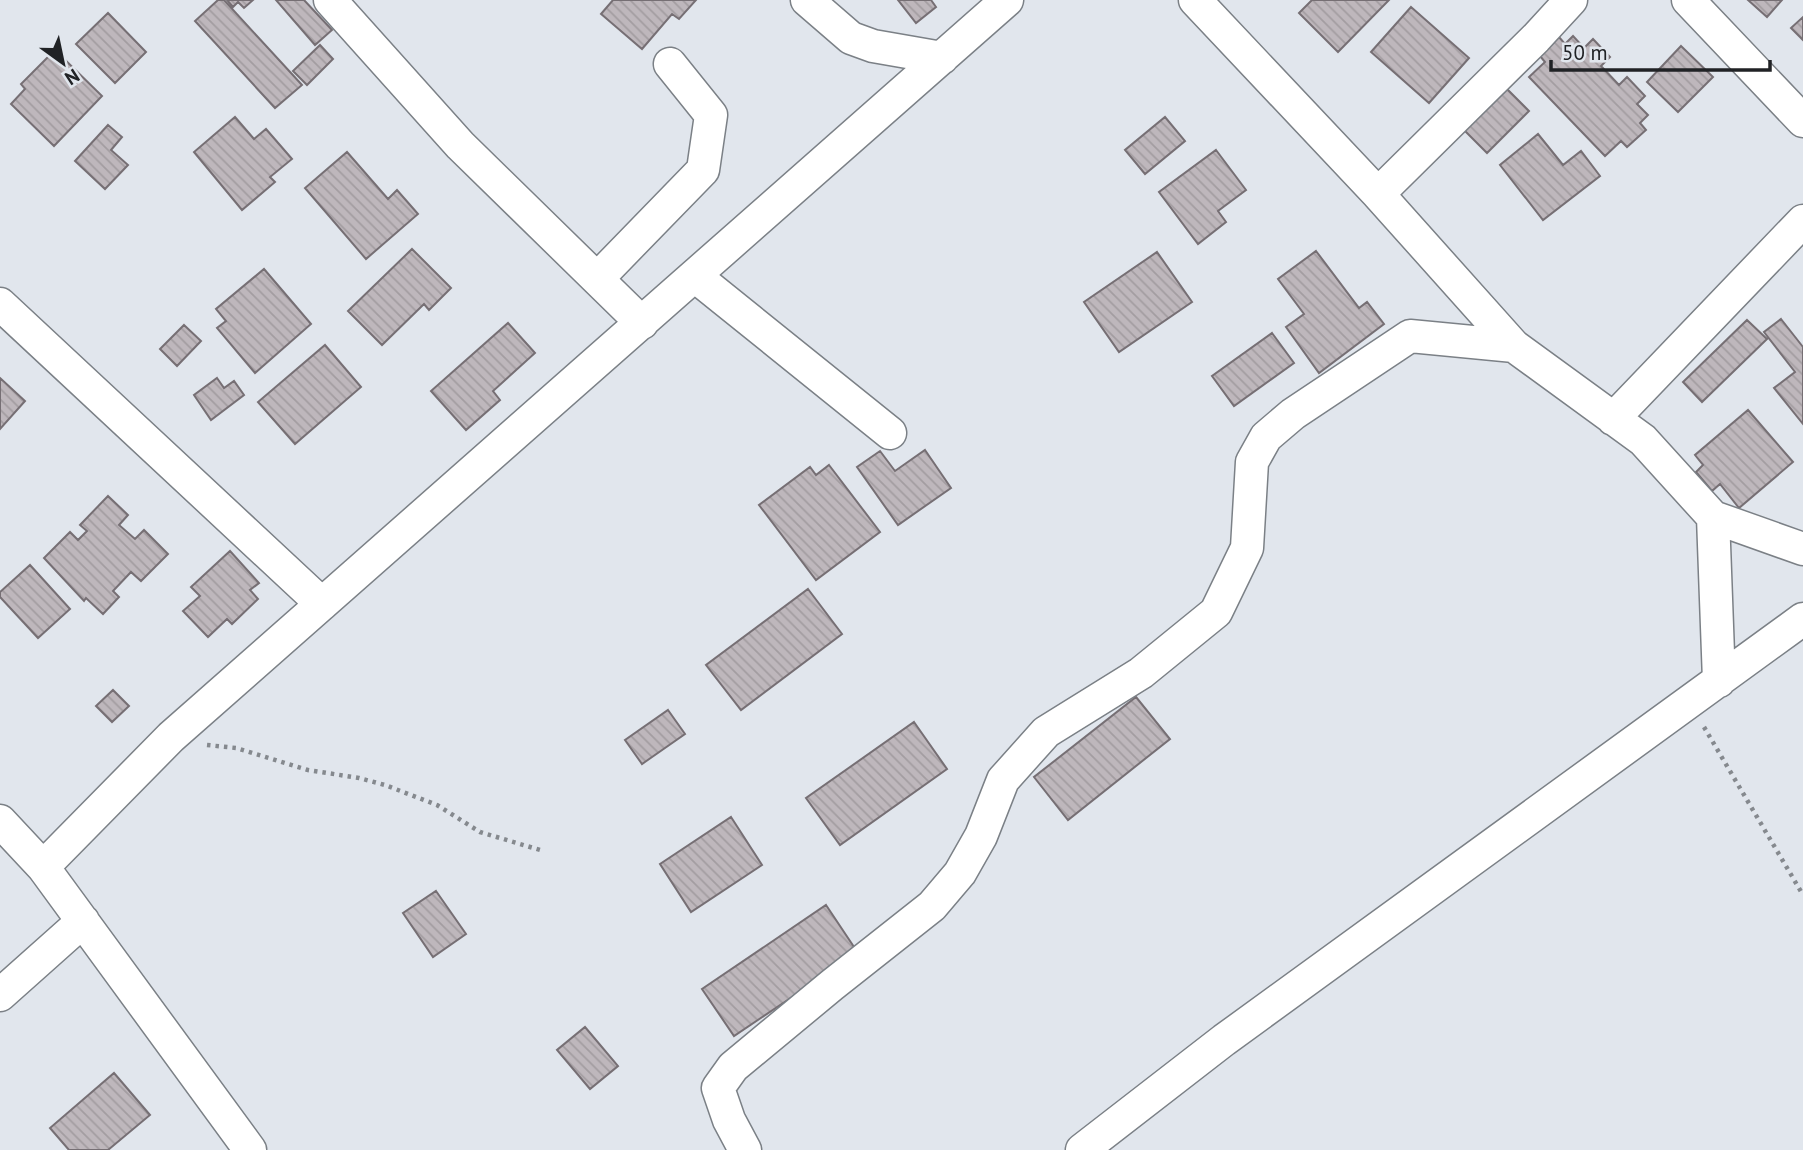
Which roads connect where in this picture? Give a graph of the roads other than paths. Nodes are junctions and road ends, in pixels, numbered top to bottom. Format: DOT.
graph roads {
  1 [pos="330,0"];
  2 [pos="807,0"];
  3 [pos="1007,0"];
  4 [pos="1195,0"];
  5 [pos="1571,0"];
  6 [pos="1688,0"];
  7 [pos="942,58"];
  8 [pos="670,64"];
  9 [pos="1803,121"];
  10 [pos="1378,194"];
  11 [pos="1803,221"];
  12 [pos="695,276"];
  13 [pos="597,279"];
  14 [pos="0,303"];
  15 [pos="642,323"];
  16 [pos="1514,346"];
  17 [pos="1613,419"];
  18 [pos="890,433"];
  19 [pos="1713,517"];
  20 [pos="1803,550"];
  21 [pos="322,604"];
  22 [pos="1803,619"];
  23 [pos="1719,681"];
  24 [pos="0,821"];
  25 [pos="43,867"];
  26 [pos="83,921"];
  27 [pos="0,995"];
  28 [pos="250,1150"];
  29 [pos="745,1150"];
  30 [pos="1082,1150"];
  1 -- 13 [label="street"];
  2 -- 7 [label="street"];
  3 -- 7 [label="street"];
  4 -- 10 [label="street"];
  5 -- 10 [label="street"];
  6 -- 9 [label="street"];
  7 -- 12 [label="street"];
  8 -- 13 [label="street"];
  10 -- 16 [label="street"];
  11 -- 17 [label="street"];
  12 -- 15 [label="street"];
  12 -- 18 [label="street"];
  13 -- 15 [label="street"];
  14 -- 21 [label="street"];
  15 -- 21 [label="street"];
  16 -- 17 [label="street"];
  16 -- 29 [label="street"];
  17 -- 19 [label="street"];
  19 -- 20 [label="street"];
  19 -- 23 [label="street"];
  21 -- 25 [label="street"];
  22 -- 23 [label="street"];
  23 -- 30 [label="street"];
  24 -- 25 [label="street"];
  25 -- 26 [label="street"];
  26 -- 27 [label="street"];
  26 -- 28 [label="street"];
}
